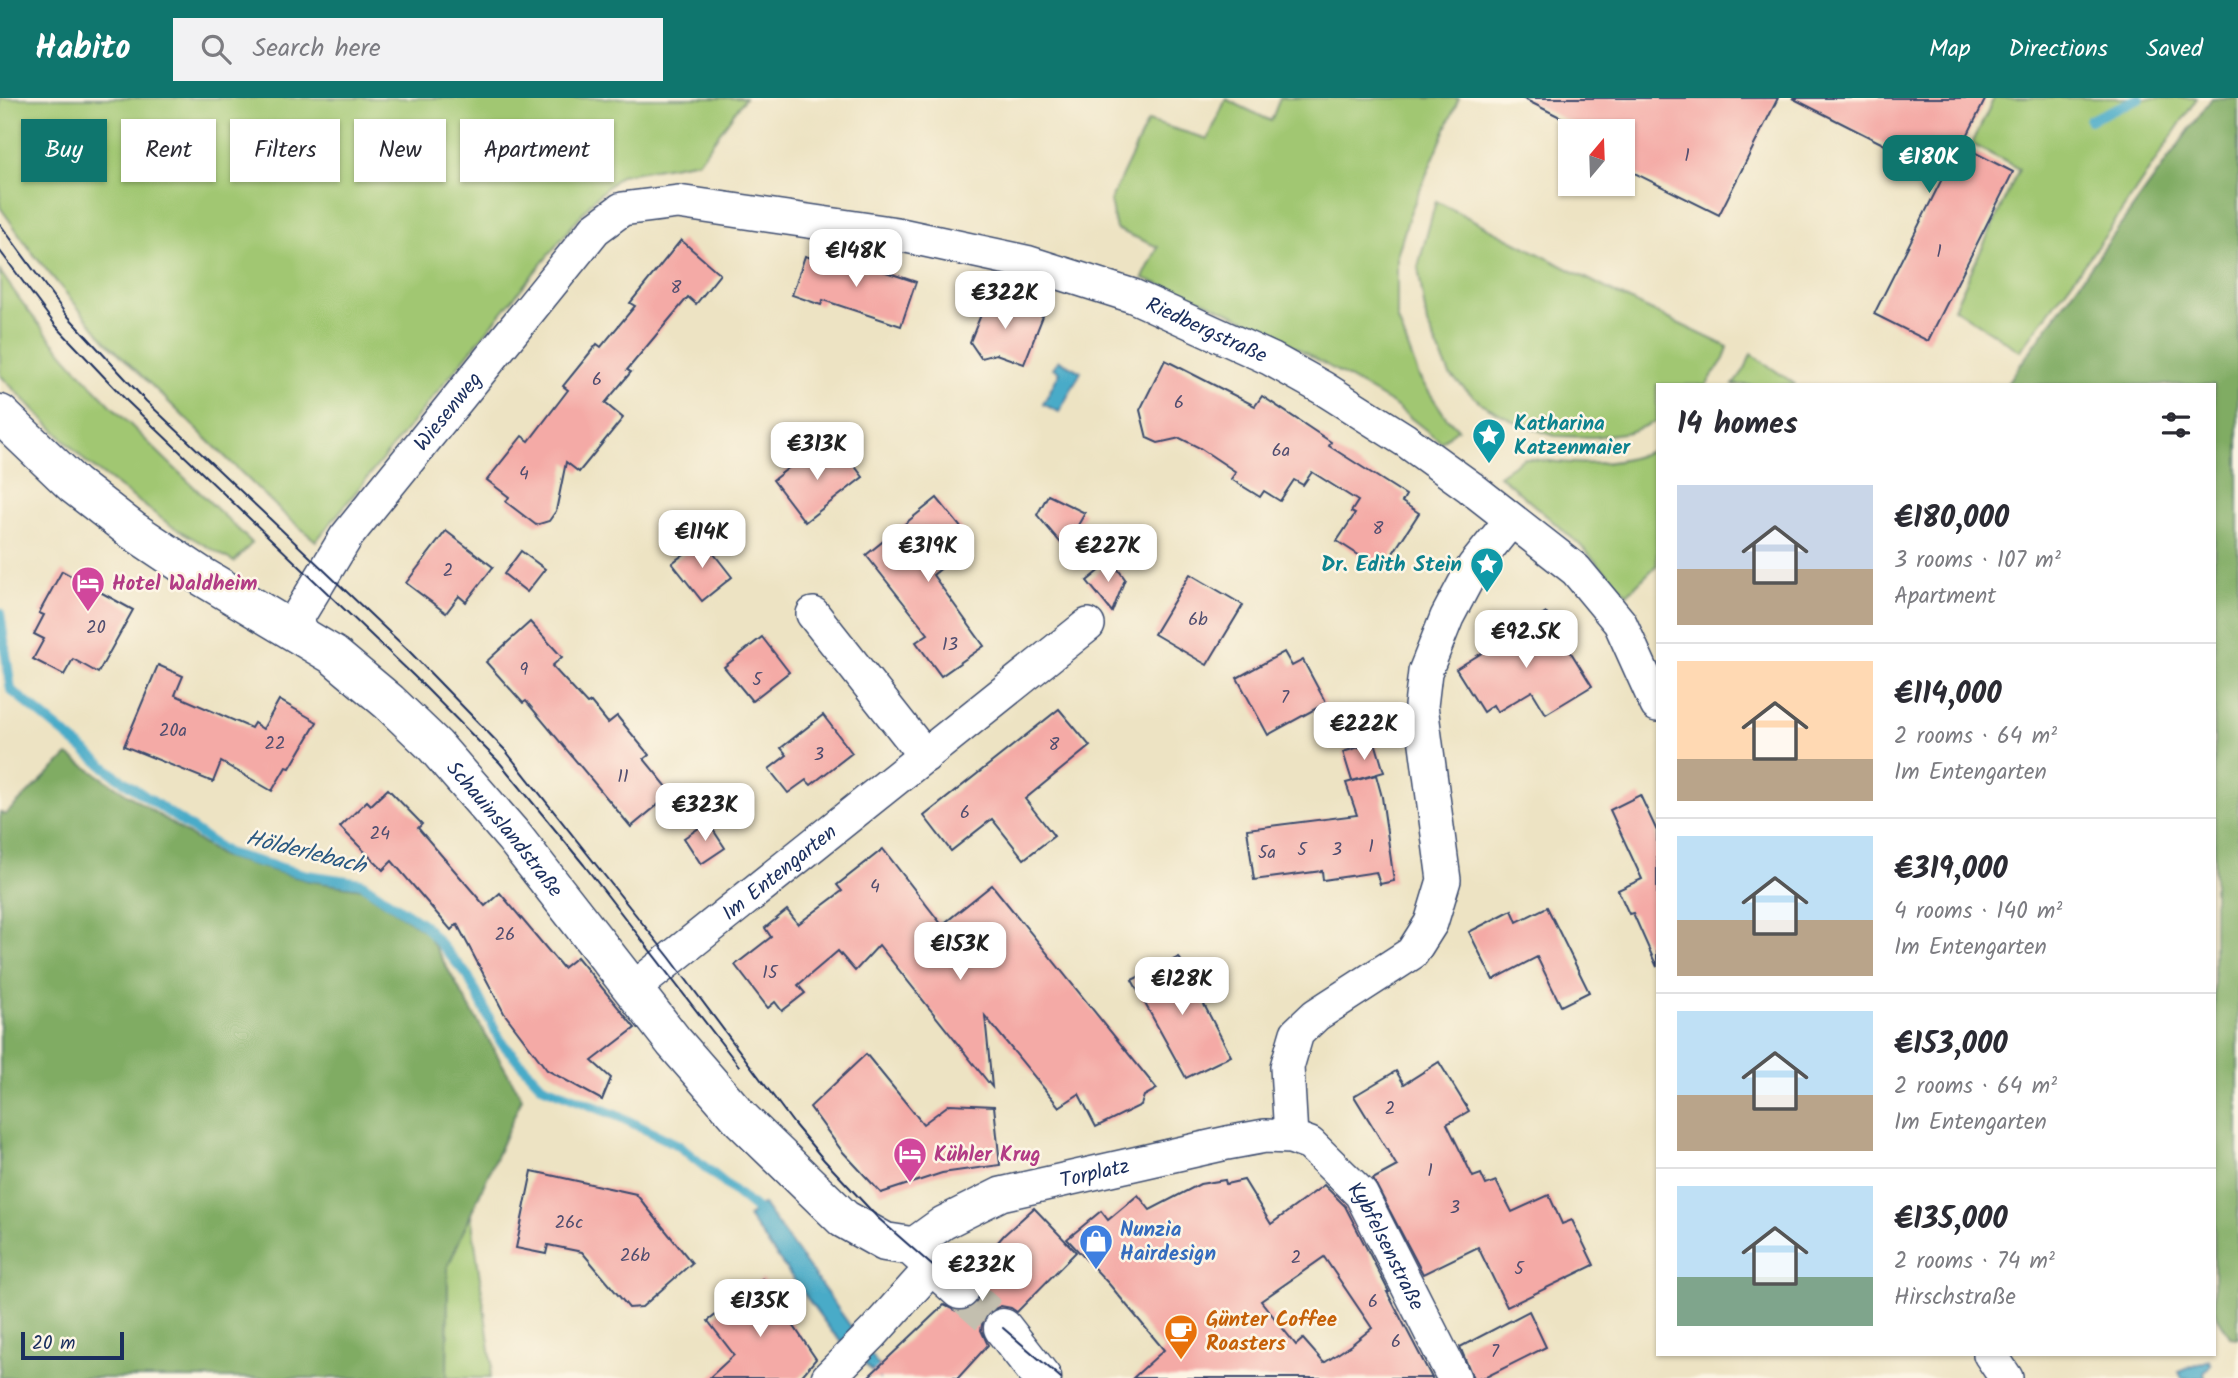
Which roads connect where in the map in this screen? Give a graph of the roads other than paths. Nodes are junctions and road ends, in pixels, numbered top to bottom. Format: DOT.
graph roads {
  1 [pos="622,209"];
  2 [pos="0,414"];
  3 [pos="1511,520"];
  4 [pos="813,614"];
  5 [pos="1088,625"];
  6 [pos="291,628"];
  7 [pos="1656,703"];
  8 [pos="925,756"];
  9 [pos="633,989"];
  10 [pos="1291,1138"];
  11 [pos="935,1267"];
  12 [pos="1003,1328"];
  13 [pos="1991,1356"];
  14 [pos="832,1374"];
  15 [pos="1042,1378"];
  16 [pos="1454,1378"];
  17 [pos="2006,1378"];
  1 -- 3 [label="street, Riedbergstraße"];
  1 -- 6 [label="street, Wiesenweg"];
  2 -- 6 [label="main road, Schauinslandstraße"];
  3 -- 7 [label="street, Riedbergstraße"];
  3 -- 10 [label="street"];
  4 -- 8 [label="street"];
  5 -- 8 [label="street, Im Entengarten"];
  6 -- 9 [label="main road, Schauinslandstraße"];
  8 -- 9 [label="street, Im Entengarten"];
  9 -- 11 [label="main road, Schauinslandstraße"];
  10 -- 11 [label="street, Torplatz"];
  10 -- 16 [label="street, Kybfelsenstraße"];
  11 -- 14 [label="street, Torplatz"];
  12 -- 15 [label="main road"];
  13 -- 17 [label="street"];
}
